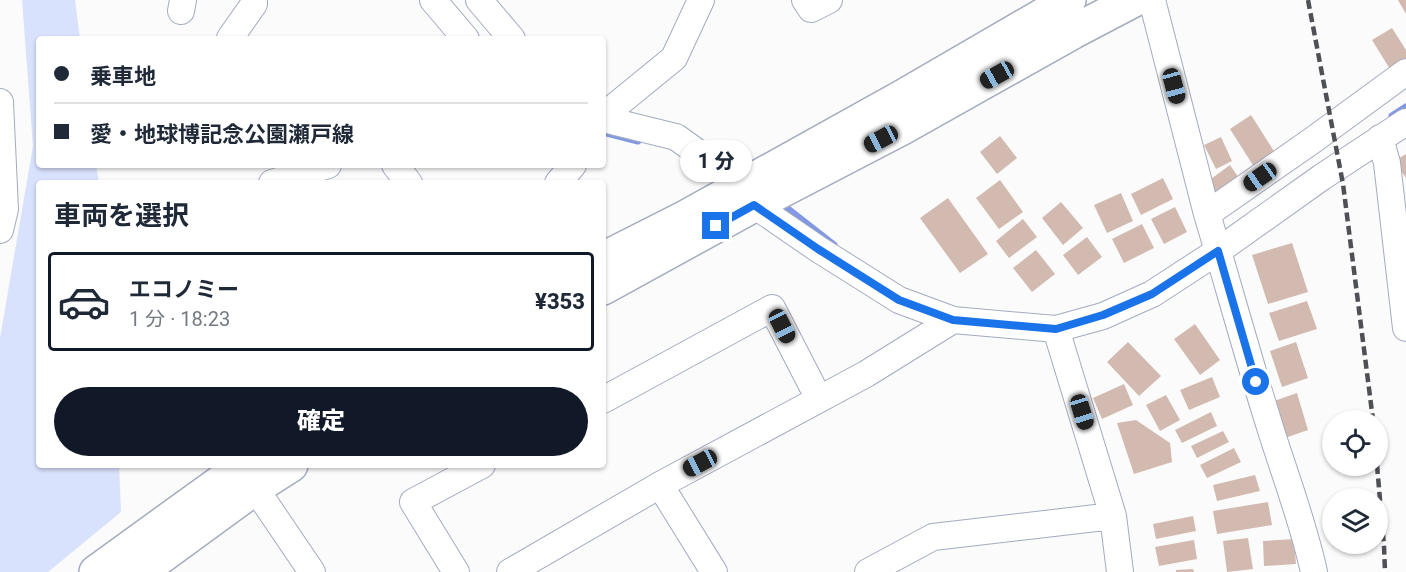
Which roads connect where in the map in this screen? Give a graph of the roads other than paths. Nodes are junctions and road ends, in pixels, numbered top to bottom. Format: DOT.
graph roads {
  1 [pos="254,0"];
  2 [pos="433,0"];
  3 [pos="479,0"];
  4 [pos="701,0"];
  5 [pos="805,0"];
  6 [pos="829,0"];
  7 [pos="1134,0"];
  8 [pos="1152,0"];
  9 [pos="1066,9"];
  10 [pos="231,36"];
  11 [pos="463,36"];
  12 [pos="509,36"];
  13 [pos="1406,72"];
  14 [pos="0,102"];
  15 [pos="606,115"];
  16 [pos="606,119"];
  17 [pos="1406,122"];
  18 [pos="1380,138"];
  19 [pos="319,168"];
  20 [pos="397,168"];
  21 [pos="570,168"];
  22 [pos="281,180"];
  23 [pos="407,180"];
  24 [pos="560,180"];
  25 [pos="748,195"];
  26 [pos="1207,214"];
  27 [pos="0,230"];
  28 [pos="1218,251"];
  29 [pos="606,257"];
  30 [pos="606,286"];
  31 [pos="953,320"];
  32 [pos="1406,328"];
  33 [pos="1056,329"];
  34 [pos="606,398"];
  35 [pos="819,399"];
  36 [pos="275,468"];
  37 [pos="476,468"];
  38 [pos="249,473"];
  39 [pos="660,484"];
  40 [pos="1113,516"];
  41 [pos="96,572"];
  42 [pos="140,572"];
  43 [pos="312,572"];
  44 [pos="456,572"];
  45 [pos="510,572"];
  46 [pos="714,572"];
  47 [pos="868,572"];
  48 [pos="1120,572"];
  49 [pos="1314,572"];
  1 -- 10 [label="street"];
  2 -- 11 [label="street"];
  3 -- 12 [label="street"];
  4 -- 15 [label="street"];
  5 -- 6 [label="street"];
  7 -- 9 [label="main road"];
  8 -- 26 [label="street"];
  9 -- 25 [label="main road"];
  13 -- 26 [label="street"];
  14 -- 27 [label="street"];
  16 -- 25 [label="street"];
  17 -- 18 [label="street"];
  18 -- 28 [label="street"];
  18 -- 32 [label="street"];
  19 -- 22 [label="street"];
  20 -- 23 [label="street"];
  21 -- 24 [label="street"];
  25 -- 29 [label="main road"];
  25 -- 30 [label="main road"];
  25 -- 31 [label="street"];
  26 -- 28 [label="street"];
  28 -- 33 [label="street"];
  28 -- 49 [label="street"];
  31 -- 33 [label="street"];
  31 -- 35 [label="street"];
  33 -- 40 [label="street"];
  34 -- 35 [label="street"];
  35 -- 39 [label="street"];
  36 -- 38 [label="main road"];
  37 -- 44 [label="street"];
  38 -- 41 [label="main road"];
  38 -- 42 [label="main road"];
  38 -- 43 [label="street"];
  39 -- 45 [label="street"];
  39 -- 46 [label="street"];
  40 -- 47 [label="street"];
  40 -- 48 [label="street"];
}
